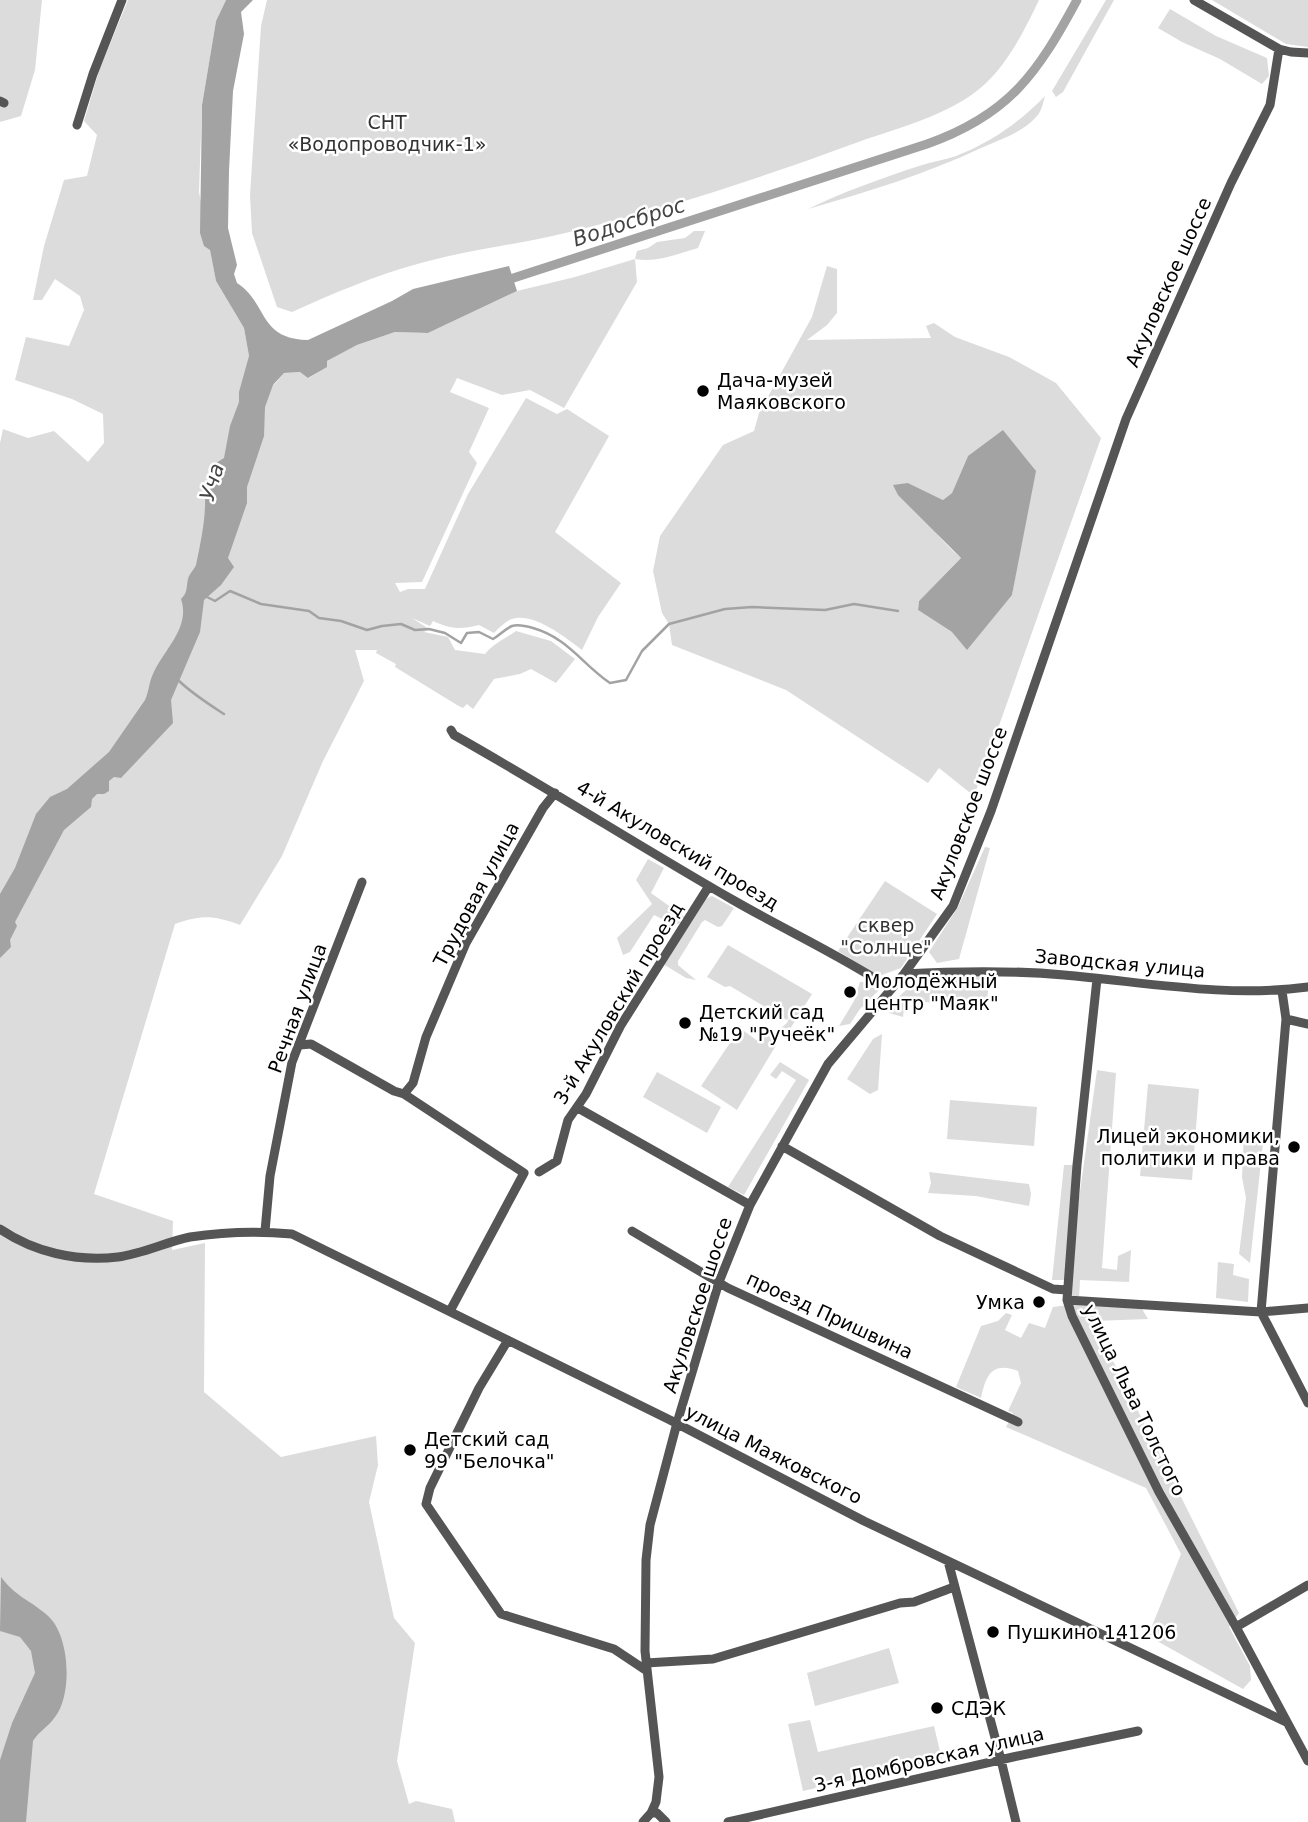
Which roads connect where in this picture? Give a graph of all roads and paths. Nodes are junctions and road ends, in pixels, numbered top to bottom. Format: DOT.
graph roads {
  1 [pos="122,0"];
  2 [pos="1194,0"];
  3 [pos="1279,49"];
  4 [pos="1308,53"];
  5 [pos="77,125"];
  6 [pos="451,730"];
  7 [pos="555,793"];
  8 [pos="362,882"];
  9 [pos="709,886"];
  10 [pos="904,974"];
  11 [pos="1097,979"];
  12 [pos="1308,987"];
  13 [pos="890,988"];
  14 [pos="1282,991"];
  15 [pos="1286,1019"];
  16 [pos="1308,1024"];
  17 [pos="300,1045"];
  18 [pos="404,1094"];
  19 [pos="578,1108"];
  20 [pos="782,1146"];
  21 [pos="539,1172"];
  22 [pos="750,1205"];
  23 [pos="0,1229"];
  24 [pos="265,1231"];
  25 [pos="632,1231"];
  26 [pos="719,1282"];
  27 [pos="1067,1295"];
  28 [pos="1308,1308"];
  29 [pos="450,1311"];
  30 [pos="1261,1312"];
  31 [pos="508,1340"];
  32 [pos="1308,1403"];
  33 [pos="1018,1422"];
  34 [pos="677,1423"];
  35 [pos="948,1561"];
  36 [pos="1308,1585"];
  37 [pos="954,1587"];
  38 [pos="1236,1627"];
  39 [pos="646,1667"];
  40 [pos="1267,1685"];
  41 [pos="1257,1708"];
  42 [pos="1286,1722"];
  43 [pos="1138,1731"];
  44 [pos="1002,1760"];
  45 [pos="1308,1761"];
  46 [pos="651,1813"];
  47 [pos="643,1822"];
  48 [pos="666,1822"];
  49 [pos="728,1822"];
  50 [pos="1016,1822"];
  1 -- 5 [label="street"];
  2 -- 3 [label="street"];
  3 -- 4 [label="street"];
  3 -- 10 [label="street, Акуловское шоссе"];
  6 -- 7 [label="street, 4-й Акуловский проезд"];
  7 -- 9 [label="street, 4-й Акуловский проезд"];
  7 -- 18 [label="street, Трудовая улица"];
  8 -- 17 [label="street, Речная улица"];
  9 -- 13 [label="street, 4-й Акуловский проезд"];
  9 -- 19 [label="street, 3-й Акуловский проезд"];
  10 -- 11 [label="street, Заводская улица"];
  10 -- 13 [label="street, Акуловское шоссе"];
  11 -- 14 [label="street, Заводская улица"];
  11 -- 27 [label="street, улица Льва Толстого"];
  12 -- 14 [label="street, Заводская улица"];
  13 -- 20 [label="street, Акуловское шоссе"];
  14 -- 15 [label="street"];
  15 -- 16 [label="street"];
  15 -- 30 [label="street"];
  17 -- 18 [label="street"];
  17 -- 24 [label="street, Речная улица"];
  18 -- 29 [label="street"];
  19 -- 21 [label="street, 3-й Акуловский проезд"];
  19 -- 22 [label="street"];
  20 -- 22 [label="street, Акуловское шоссе"];
  20 -- 27 [label="street"];
  22 -- 26 [label="street, Акуловское шоссе"];
  23 -- 24 [label="street, улица Маяковского"];
  24 -- 29 [label="street, улица Маяковского"];
  25 -- 26 [label="street, проезд Пришвина"];
  26 -- 33 [label="street, проезд Пришвина"];
  26 -- 34 [label="street, Акуловское шоссе"];
  27 -- 30 [label="street"];
  27 -- 38 [label="street, улица Льва Толстого"];
  28 -- 30 [label="street"];
  29 -- 31 [label="street, улица Маяковского"];
  30 -- 32 [label="street"];
  31 -- 34 [label="street, улица Маяковского"];
  31 -- 39 [label="street"];
  34 -- 35 [label="street, улица Маяковского"];
  34 -- 39 [label="street, Акуловское шоссе"];
  35 -- 37 [label="street"];
  35 -- 41 [label="street, улица Маяковского"];
  36 -- 38 [label="street"];
  37 -- 39 [label="street"];
  37 -- 44 [label="street"];
  38 -- 40 [label="street, улица Льва Толстого"];
  39 -- 46 [label="street, Акуловское шоссе"];
  40 -- 41 [label="street"];
  40 -- 42 [label="street, улица Льва Толстого"];
  41 -- 42 [label="street, улица Маяковского"];
  42 -- 45 [label="street, улица Льва Толстого"];
  43 -- 44 [label="street, 3-я Домбровская улица"];
  44 -- 49 [label="street, 3-я Домбровская улица"];
  44 -- 50 [label="street"];
  46 -- 47 [label="street, Акуловское шоссе"];
  46 -- 48 [label="street"];
}
